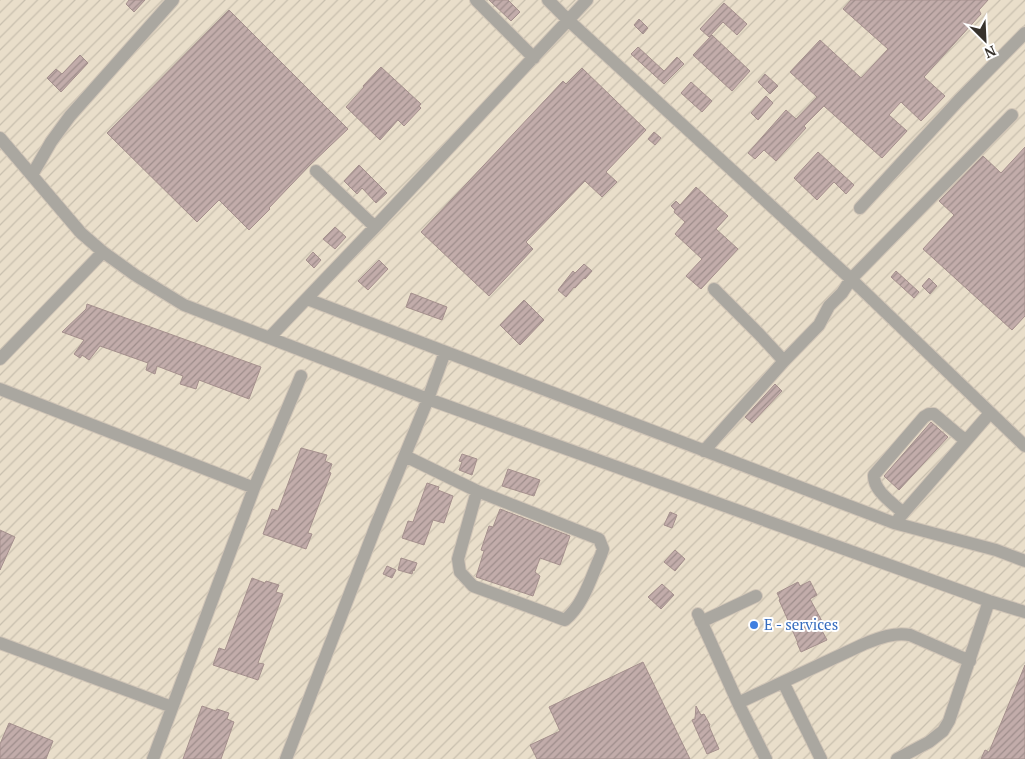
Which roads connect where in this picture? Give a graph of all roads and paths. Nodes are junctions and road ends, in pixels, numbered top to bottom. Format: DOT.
graph roads {
  1 [pos="173,0"];
  2 [pos="476,0"];
  3 [pos="548,0"];
  4 [pos="587,0"];
  5 [pos="568,20"];
  6 [pos="1025,33"];
  7 [pos="534,58"];
  8 [pos="1012,115"];
  9 [pos="0,138"];
  10 [pos="316,171"];
  11 [pos="32,175"];
  12 [pos="860,208"];
  13 [pos="375,227"];
  14 [pos="103,252"];
  15 [pos="851,278"];
  16 [pos="714,289"];
  17 [pos="307,299"];
  18 [pos="270,337"];
  19 [pos="445,352"];
  20 [pos="0,360"];
  21 [pos="784,361"];
  22 [pos="301,376"];
  23 [pos="0,388"];
  24 [pos="428,399"];
  25 [pos="990,413"];
  26 [pos="966,440"];
  27 [pos="1025,446"];
  28 [pos="704,451"];
  29 [pos="405,456"];
  30 [pos="254,488"];
  31 [pos="477,491"];
  32 [pos="903,512"];
  33 [pos="894,523"];
  34 [pos="1025,561"];
  35 [pos="756,596"];
  36 [pos="989,601"];
  37 [pos="1025,612"];
  38 [pos="0,643"];
  39 [pos="970,662"];
  40 [pos="783,682"];
  41 [pos="738,703"];
  42 [pos="172,707"];
  43 [pos="153,759"];
  44 [pos="286,759"];
  45 [pos="766,759"];
  46 [pos="821,759"];
  47 [pos="896,759"];
  1 -- 11 [label="street"];
  2 -- 7 [label="street"];
  3 -- 5 [label="street"];
  4 -- 5 [label="street"];
  5 -- 7 [label="street"];
  5 -- 15 [label="street"];
  6 -- 12 [label="street"];
  7 -- 13 [label="street"];
  8 -- 15 [label="street"];
  9 -- 11 [label="street"];
  10 -- 13 [label="street"];
  11 -- 14 [label="street"];
  13 -- 17 [label="street"];
  14 -- 18 [label="street"];
  14 -- 20 [label="street"];
  15 -- 21 [label="street"];
  15 -- 25 [label="street"];
  16 -- 21 [label="street"];
  17 -- 18 [label="street"];
  17 -- 19 [label="street"];
  18 -- 24 [label="street"];
  19 -- 24 [label="street"];
  19 -- 28 [label="street"];
  21 -- 28 [label="street"];
  22 -- 30 [label="street"];
  23 -- 30 [label="street"];
  24 -- 29 [label="street"];
  24 -- 36 [label="street"];
  25 -- 26 [label="street"];
  25 -- 27 [label="street"];
  26 -- 32 [label="street"];
  26 -- 32 [label="street"];
  28 -- 33 [label="street"];
  29 -- 31 [label="street"];
  29 -- 44 [label="street"];
  30 -- 42 [label="street"];
  31 -- 31 [label="street"];
  32 -- 33 [label="street"];
  33 -- 34 [label="street"];
  35 -- 41 [label="street"];
  36 -- 37 [label="street"];
  36 -- 39 [label="street"];
  38 -- 42 [label="street"];
  39 -- 40 [label="street"];
  39 -- 47 [label="street"];
  40 -- 41 [label="street"];
  40 -- 46 [label="street"];
  41 -- 45 [label="street"];
  42 -- 43 [label="street"];
}
